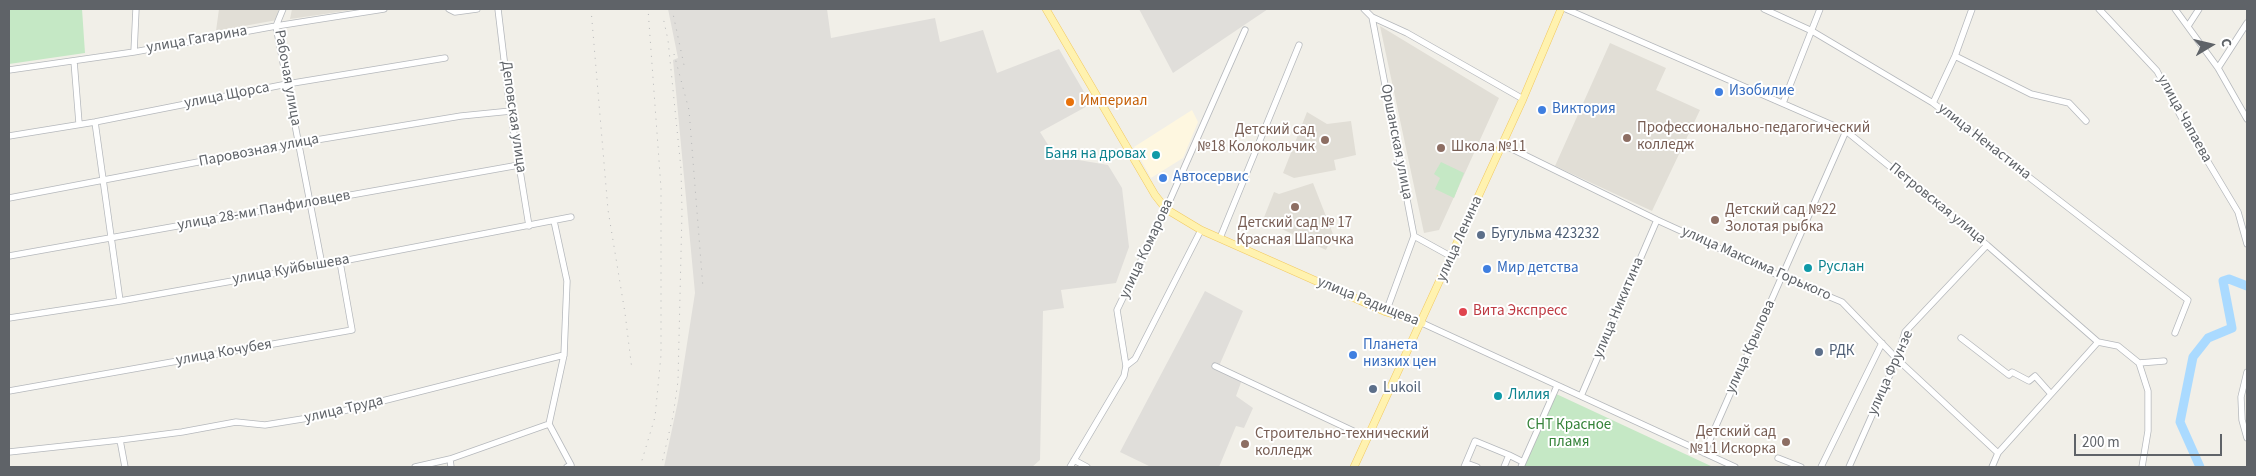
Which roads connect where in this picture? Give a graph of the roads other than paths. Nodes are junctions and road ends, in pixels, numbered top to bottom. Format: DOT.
graph roads {
  1 [pos="136,9"];
  2 [pos="283,9"];
  3 [pos="384,9"];
  4 [pos="449,9"];
  5 [pos="477,9"];
  6 [pos="498,9"];
  7 [pos="1046,9"];
  8 [pos="1364,9"];
  9 [pos="1561,9"];
  10 [pos="1764,9"];
  11 [pos="1820,9"];
  12 [pos="1972,9"];
  13 [pos="2099,9"];
  14 [pos="2175,9"];
  15 [pos="2199,9"];
  16 [pos="1372,17"];
  17 [pos="2247,23"];
  18 [pos="276,26"];
  19 [pos="2188,26"];
  20 [pos="1246,30"];
  21 [pos="1812,31"];
  22 [pos="1299,45"];
  23 [pos="134,52"];
  24 [pos="1955,56"];
  25 [pos="445,58"];
  26 [pos="74,61"];
  27 [pos="2218,68"];
  28 [pos="9,70"];
  29 [pos="287,84"];
  30 [pos="1523,99"];
  31 [pos="1783,103"];
  32 [pos="1932,103"];
  33 [pos="511,111"];
  34 [pos="2247,119"];
  35 [pos="2086,121"];
  36 [pos="96,122"];
  37 [pos="80,123"];
  38 [pos="1846,131"];
  39 [pos="9,136"];
  40 [pos="298,143"];
  41 [pos="1502,144"];
  42 [pos="519,165"];
  43 [pos="103,181"];
  44 [pos="9,198"];
  45 [pos="312,203"];
  46 [pos="1166,209"];
  47 [pos="572,217"];
  48 [pos="1657,220"];
  49 [pos="554,221"];
  50 [pos="2242,225"];
  51 [pos="529,226"];
  52 [pos="1201,230"];
  53 [pos="2247,232"];
  54 [pos="1414,236"];
  55 [pos="1220,238"];
  56 [pos="112,239"];
  57 [pos="2247,244"];
  58 [pos="1987,245"];
  59 [pos="9,256"];
  60 [pos="1452,257"];
  61 [pos="340,262"];
  62 [pos="322,265"];
  63 [pos="1782,277"];
  64 [pos="120,301"];
  65 [pos="1386,312"];
  66 [pos="9,318"];
  67 [pos="1422,324"];
  68 [pos="2175,334"];
  69 [pos="1961,338"];
  70 [pos="2098,342"];
  71 [pos="1882,343"];
  72 [pos="564,355"];
  73 [pos="1897,359"];
  74 [pos="2164,360"];
  75 [pos="2139,363"];
  76 [pos="1126,366"];
  77 [pos="1215,366"];
  78 [pos="2247,372"];
  79 [pos="1557,386"];
  80 [pos="9,391"];
  81 [pos="2051,394"];
  82 [pos="1581,396"];
  83 [pos="548,424"];
  84 [pos="1368,438"];
  85 [pos="2247,438"];
  86 [pos="120,440"];
  87 [pos="9,452"];
  88 [pos="1704,453"];
  89 [pos="1998,453"];
  90 [pos="1509,455"];
  91 [pos="1778,458"];
  92 [pos="450,459"];
  93 [pos="1074,460"];
  94 [pos="1465,465"];
  95 [pos="1522,465"];
  96 [pos="569,466"];
  97 [pos="125,467"];
  98 [pos="415,467"];
  99 [pos="451,467"];
  100 [pos="1070,467"];
  101 [pos="1087,467"];
  102 [pos="1354,467"];
  103 [pos="1477,467"];
  104 [pos="1504,467"];
  105 [pos="1736,467"];
  106 [pos="1800,467"];
  107 [pos="1821,467"];
  108 [pos="1849,467"];
  109 [pos="1992,467"];
  110 [pos="2142,467"];
  1 -- 23 [label="street"];
  2 -- 18 [label="street, Рабочая улица"];
  3 -- 18 [label="street, улица Гагарина"];
  4 -- 5 [label="street"];
  6 -- 33 [label="street, Деповская улица"];
  7 -- 46 [label="main road, улица Радищева"];
  8 -- 16 [label="street"];
  9 -- 30 [label="main road, улица Ленина"];
  9 -- 31 [label="street, Петровская улица"];
  10 -- 21 [label="street, улица Ненастина"];
  11 -- 21 [label="street"];
  12 -- 24 [label="street"];
  13 -- 50 [label="street, улица Чапаева"];
  14 -- 19 [label="street"];
  15 -- 19 [label="street"];
  16 -- 30 [label="street"];
  16 -- 54 [label="street, Оршанская улица"];
  17 -- 27 [label="street"];
  18 -- 23 [label="street, улица Гагарина"];
  18 -- 29 [label="street, Рабочая улица"];
  19 -- 27 [label="street"];
  20 -- 46 [label="street, улица Комарова"];
  21 -- 31 [label="street"];
  21 -- 32 [label="street, улица Ненастина"];
  22 -- 55 [label="street"];
  23 -- 26 [label="street, улица Гагарина"];
  24 -- 32 [label="street"];
  24 -- 35 [label="street"];
  25 -- 29 [label="street, улица Щорса"];
  26 -- 28 [label="street, улица Гагарина"];
  26 -- 37 [label="street"];
  27 -- 34 [label="street"];
  29 -- 36 [label="street, улица Щорса"];
  29 -- 40 [label="street, Рабочая улица"];
  30 -- 41 [label="main road, улица Ленина"];
  31 -- 38 [label="street, Петровская улица"];
  32 -- 68 [label="street, улица Ненастина"];
  33 -- 40 [label="street, Паровозная улица"];
  33 -- 42 [label="street, Деповская улица"];
  36 -- 37 [label="street, улица Щорса"];
  36 -- 43 [label="street"];
  37 -- 39 [label="street, улица Щорса"];
  38 -- 58 [label="street, Петровская улица"];
  38 -- 63 [label="street, улица Крылова"];
  40 -- 43 [label="street, Паровозная улица"];
  40 -- 45 [label="street, Рабочая улица"];
  41 -- 48 [label="street, улица Максима Горького"];
  41 -- 60 [label="main road, улица Ленина"];
  42 -- 45 [label="street, улица 28-ми Панфиловцев"];
  42 -- 51 [label="street, Деповская улица"];
  43 -- 44 [label="street, Паровозная улица"];
  43 -- 56 [label="street"];
  45 -- 56 [label="street, улица 28-ми Панфиловцев"];
  45 -- 62 [label="street, Рабочая улица"];
  46 -- 52 [label="main road, улица Радищева"];
  46 -- 76 [label="street, улица Комарова"];
  47 -- 49 [label="street, улица Куйбышева"];
  48 -- 63 [label="street, улица Максима Горького"];
  48 -- 82 [label="street, улица Никитина"];
  49 -- 51 [label="street, улица Куйбышева"];
  49 -- 72 [label="street"];
  50 -- 53 [label="street"];
  50 -- 57 [label="street, улица Чапаева"];
  51 -- 61 [label="street, улица Куйбышева"];
  52 -- 55 [label="main road, улица Радищева"];
  52 -- 76 [label="street"];
  54 -- 60 [label="street"];
  54 -- 65 [label="street"];
  55 -- 65 [label="main road, улица Радищева"];
  56 -- 59 [label="street, улица 28-ми Панфиловцев"];
  56 -- 64 [label="street"];
  58 -- 70 [label="street, Петровская улица"];
  58 -- 73 [label="street, улица Фрунзе"];
  60 -- 67 [label="main road, улица Ленина"];
  61 -- 62 [label="street, улица Куйбышева"];
  61 -- 80 [label="street, улица Кочубея"];
  62 -- 64 [label="street, улица Куйбышева"];
  63 -- 71 [label="street, улица Максима Горького"];
  63 -- 88 [label="street, улица Крылова"];
  64 -- 66 [label="street, улица Куйбышева"];
  65 -- 67 [label="main road, улица Радищева"];
  67 -- 79 [label="street, улица Радищева"];
  67 -- 84 [label="main road, улица Ленина"];
  69 -- 81 [label="street"];
  70 -- 75 [label="street"];
  70 -- 81 [label="street"];
  71 -- 73 [label="street, улица Максима Горького"];
  71 -- 107 [label="street"];
  72 -- 83 [label="street"];
  72 -- 86 [label="street, улица Труда"];
  73 -- 89 [label="street, улица Максима Горького"];
  73 -- 108 [label="street, улица Фрунзе"];
  74 -- 75 [label="street"];
  75 -- 110 [label="street"];
  76 -- 93 [label="street"];
  77 -- 84 [label="street"];
  78 -- 85 [label="street"];
  79 -- 82 [label="street, улица Радищева"];
  79 -- 95 [label="street"];
  81 -- 89 [label="street"];
  82 -- 88 [label="street, улица Радищева"];
  83 -- 92 [label="street"];
  83 -- 96 [label="street"];
  84 -- 102 [label="main road, улица Ленина"];
  86 -- 87 [label="street, улица Труда"];
  86 -- 97 [label="street"];
  88 -- 105 [label="street, улица Радищева"];
  89 -- 109 [label="street"];
  90 -- 94 [label="street"];
  90 -- 95 [label="street"];
  90 -- 104 [label="street"];
  91 -- 106 [label="street"];
  92 -- 98 [label="street"];
  92 -- 99 [label="street"];
  93 -- 100 [label="street"];
  93 -- 101 [label="street"];
  94 -- 103 [label="street"];
}
